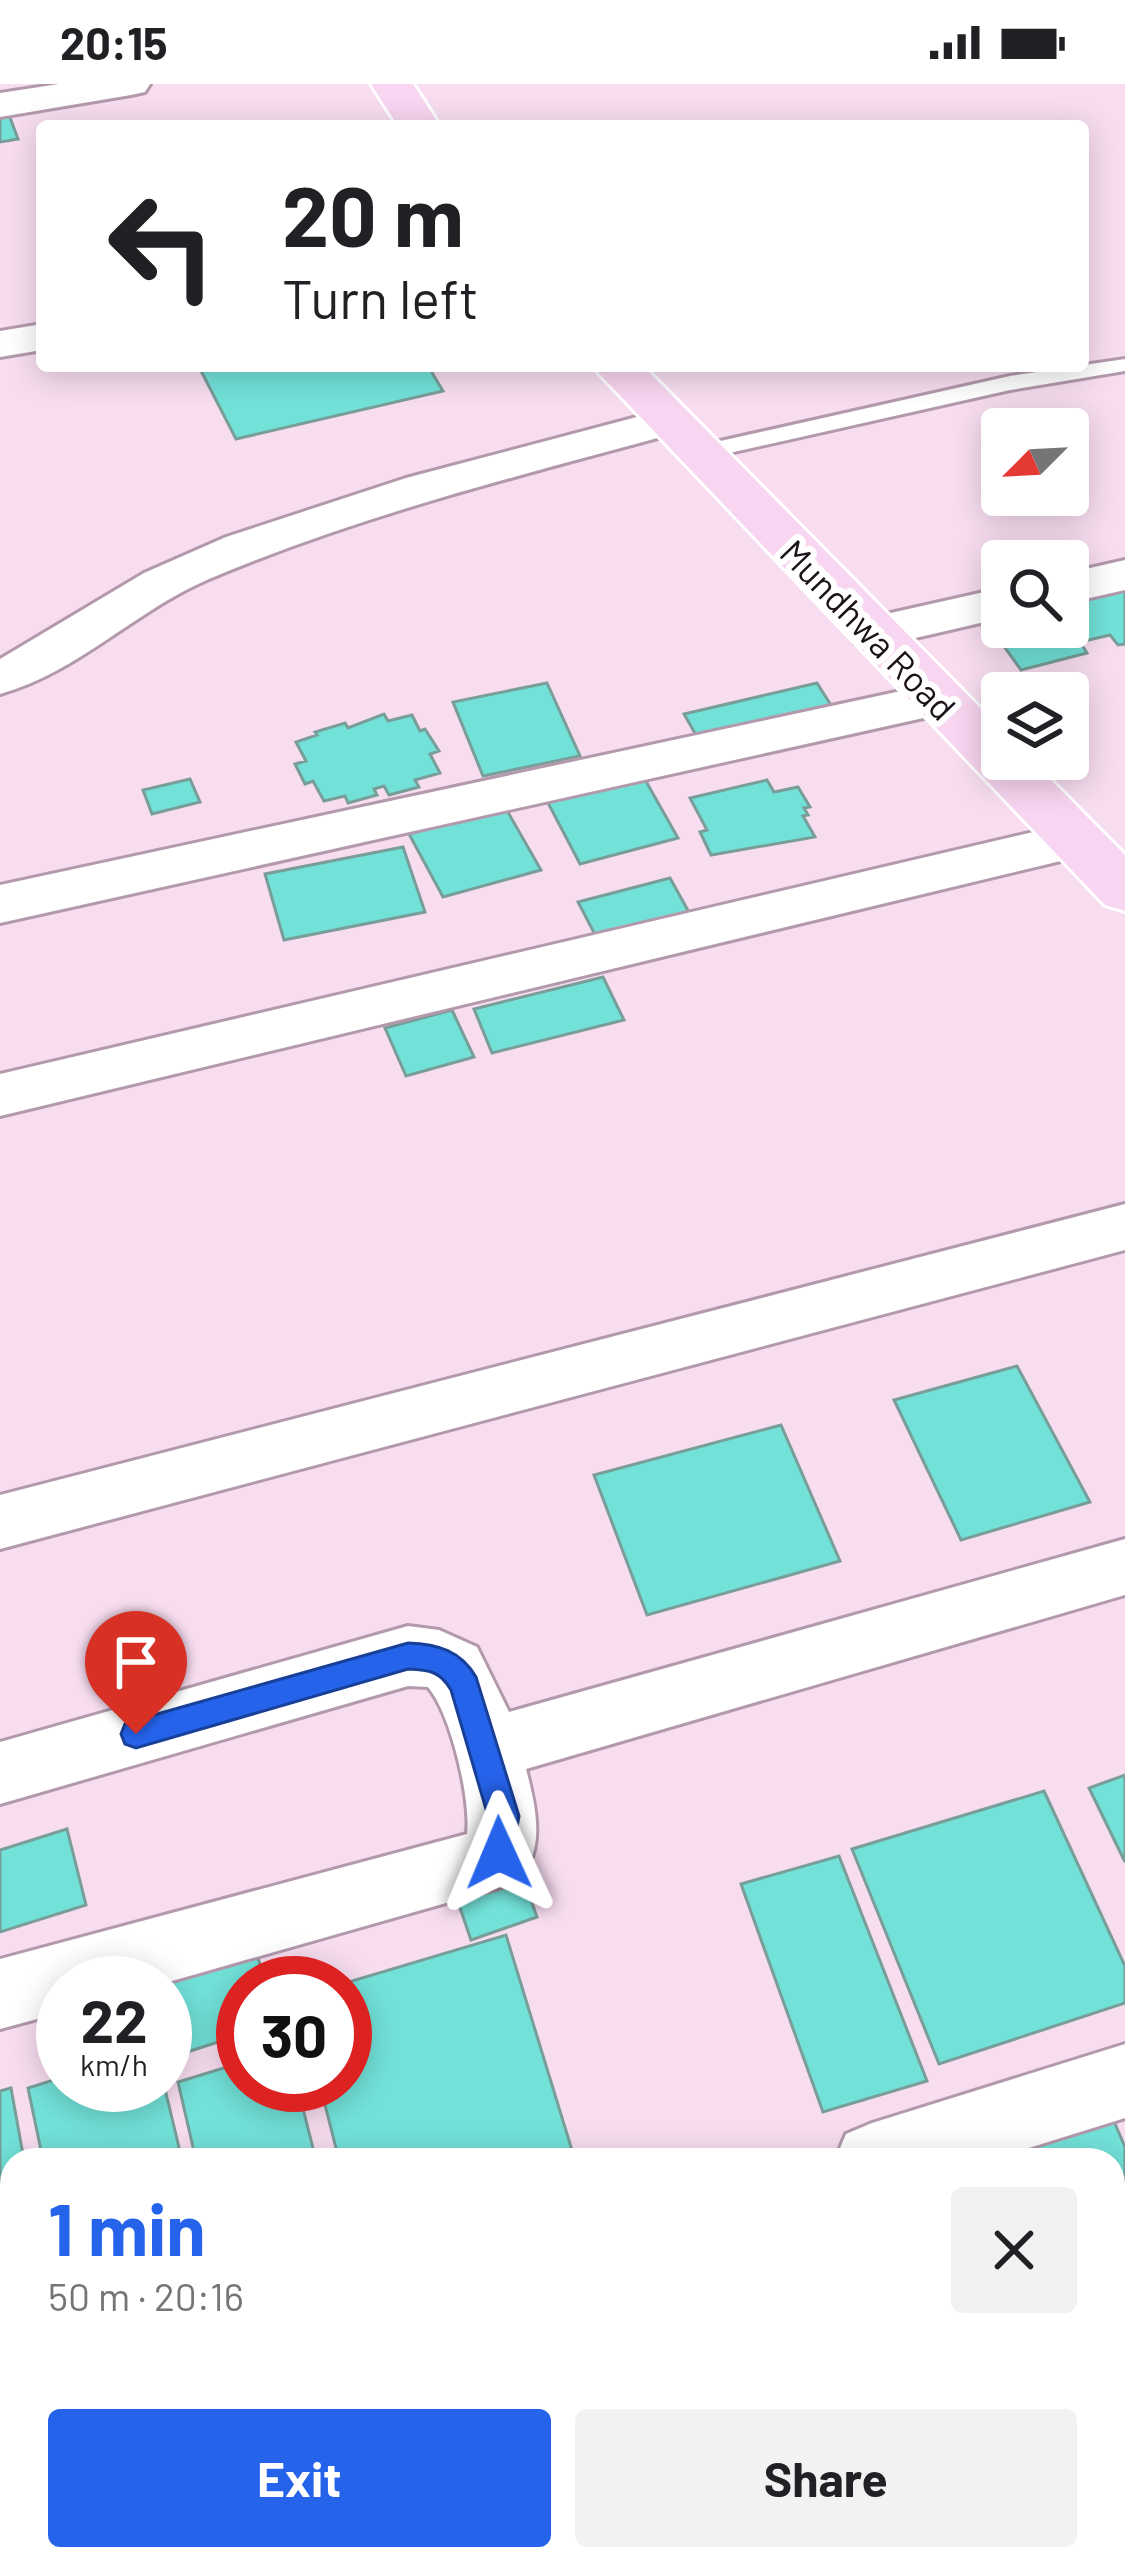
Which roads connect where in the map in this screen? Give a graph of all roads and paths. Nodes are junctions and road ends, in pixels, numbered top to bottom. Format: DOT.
graph roads {
  1 [pos="131,84"];
  2 [pos="392,84"];
  3 [pos="0,105"];
  4 [pos="415,120"];
  5 [pos="36,338"];
  6 [pos="0,344"];
  7 [pos="1125,365"];
  8 [pos="1089,371"];
  9 [pos="622,372"];
  10 [pos="1080,372"];
  11 [pos="683,438"];
  12 [pos="1125,575"];
  13 [pos="1089,583"];
  14 [pos="981,608"];
  15 [pos="872,632"];
  16 [pos="0,678"];
  17 [pos="938,699"];
  18 [pos="1076,840"];
  19 [pos="1125,890"];
  20 [pos="0,904"];
  21 [pos="0,1095"];
  22 [pos="1125,1227"];
  23 [pos="0,1522"];
  24 [pos="1125,1567"];
  25 [pos="486,1749"];
  26 [pos="0,1773"];
  27 [pos="0,1994"];
  28 [pos="1125,2081"];
  29 [pos="910,2148"];
  1 -- 3 [label="street"];
  2 -- 4 [label="main road"];
  5 -- 6 [label="street"];
  7 -- 8 [label="lane"];
  9 -- 11 [label="main road, Mundhwa Road"];
  10 -- 11 [label="lane"];
  11 -- 15 [label="main road, Mundhwa Road"];
  11 -- 16 [label="street"];
  12 -- 13 [label="street"];
  14 -- 15 [label="street"];
  15 -- 17 [label="main road, Mundhwa Road"];
  17 -- 18 [label="main road, Mundhwa Road"];
  17 -- 20 [label="street"];
  18 -- 19 [label="main road, Mundhwa Road"];
  18 -- 21 [label="street"];
  22 -- 23 [label="street"];
  24 -- 25 [label="street"];
  25 -- 26 [label="street"];
  25 -- 27 [label="street"];
  28 -- 29 [label="street"];
}
